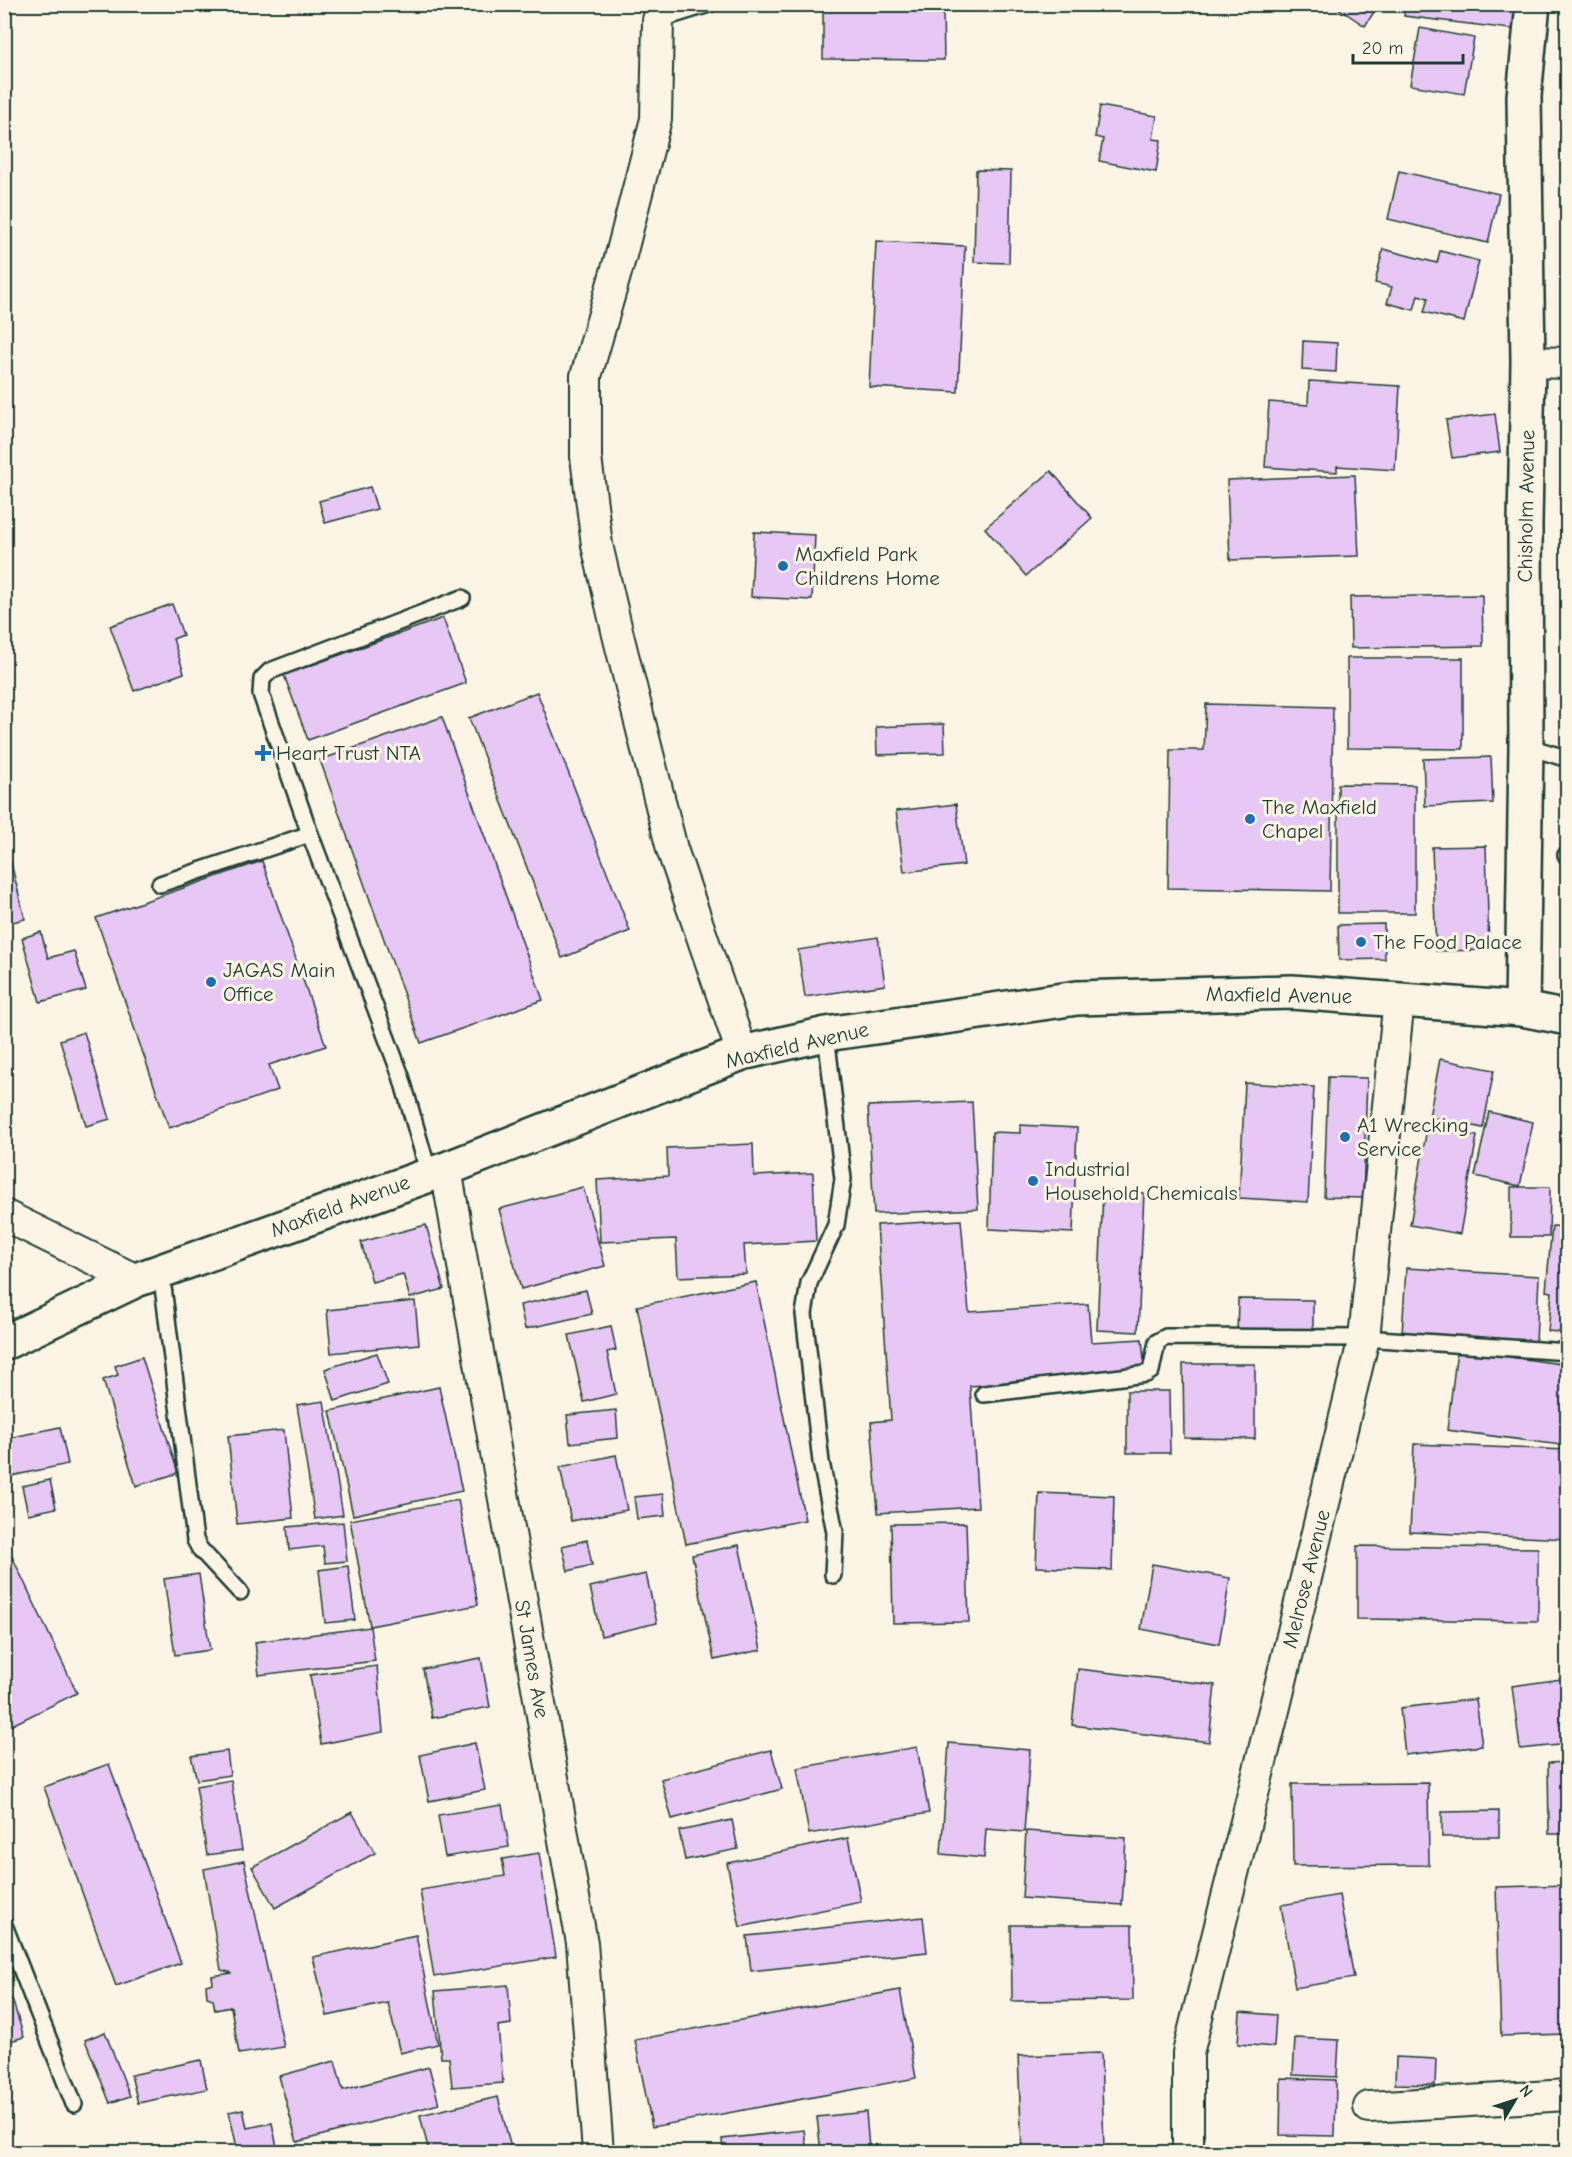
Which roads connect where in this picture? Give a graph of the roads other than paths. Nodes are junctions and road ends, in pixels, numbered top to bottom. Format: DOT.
graph roads {
  1 [pos="709,4"];
  2 [pos="1533,4"];
  3 [pos="655,12"];
  4 [pos="1528,362"];
  5 [pos="1568,363"];
  6 [pos="462,598"];
  7 [pos="1526,746"];
  8 [pos="1568,759"];
  9 [pos="310,834"];
  10 [pos="160,884"];
  11 [pos="1399,999"];
  12 [pos="1522,1009"];
  13 [pos="1568,1018"];
  14 [pos="826,1034"];
  15 [pos="742,1053"];
  16 [pos="437,1171"];
  17 [pos="4,1215"];
  18 [pos="148,1276"];
  19 [pos="1364,1338"];
  20 [pos="4,1343"];
  21 [pos="1568,1352"];
  22 [pos="984,1394"];
  23 [pos="833,1575"];
  24 [pos="240,1592"];
  25 [pos="4,1924"];
  26 [pos="1568,2095"];
  27 [pos="74,2104"];
  28 [pos="1369,2108"];
  29 [pos="598,2152"];
  30 [pos="1188,2152"];
  1 -- 3 [label="lane"];
  2 -- 4 [label="main road, Chisholm Avenue"];
  3 -- 15 [label="street"];
  4 -- 5 [label="street"];
  4 -- 7 [label="main road, Chisholm Avenue"];
  6 -- 9 [label="lane"];
  7 -- 8 [label="lane"];
  7 -- 12 [label="main road, Chisholm Avenue"];
  9 -- 10 [label="lane"];
  9 -- 16 [label="lane"];
  11 -- 12 [label="main road, Maxfield Avenue"];
  11 -- 14 [label="main road, Maxfield Avenue"];
  11 -- 19 [label="street, Melrose Avenue"];
  12 -- 13 [label="main road, Maxfield Avenue"];
  14 -- 15 [label="main road, Maxfield Avenue"];
  14 -- 23 [label="lane"];
  15 -- 16 [label="main road, Maxfield Avenue"];
  16 -- 18 [label="main road, Maxfield Avenue"];
  16 -- 29 [label="street, St James Ave"];
  17 -- 18 [label="street"];
  18 -- 20 [label="main road, Maxfield Avenue"];
  18 -- 24 [label="lane"];
  19 -- 21 [label="lane"];
  19 -- 22 [label="lane"];
  19 -- 30 [label="street, Melrose Avenue"];
  25 -- 27 [label="lane"];
  26 -- 28 [label="street"];
}
